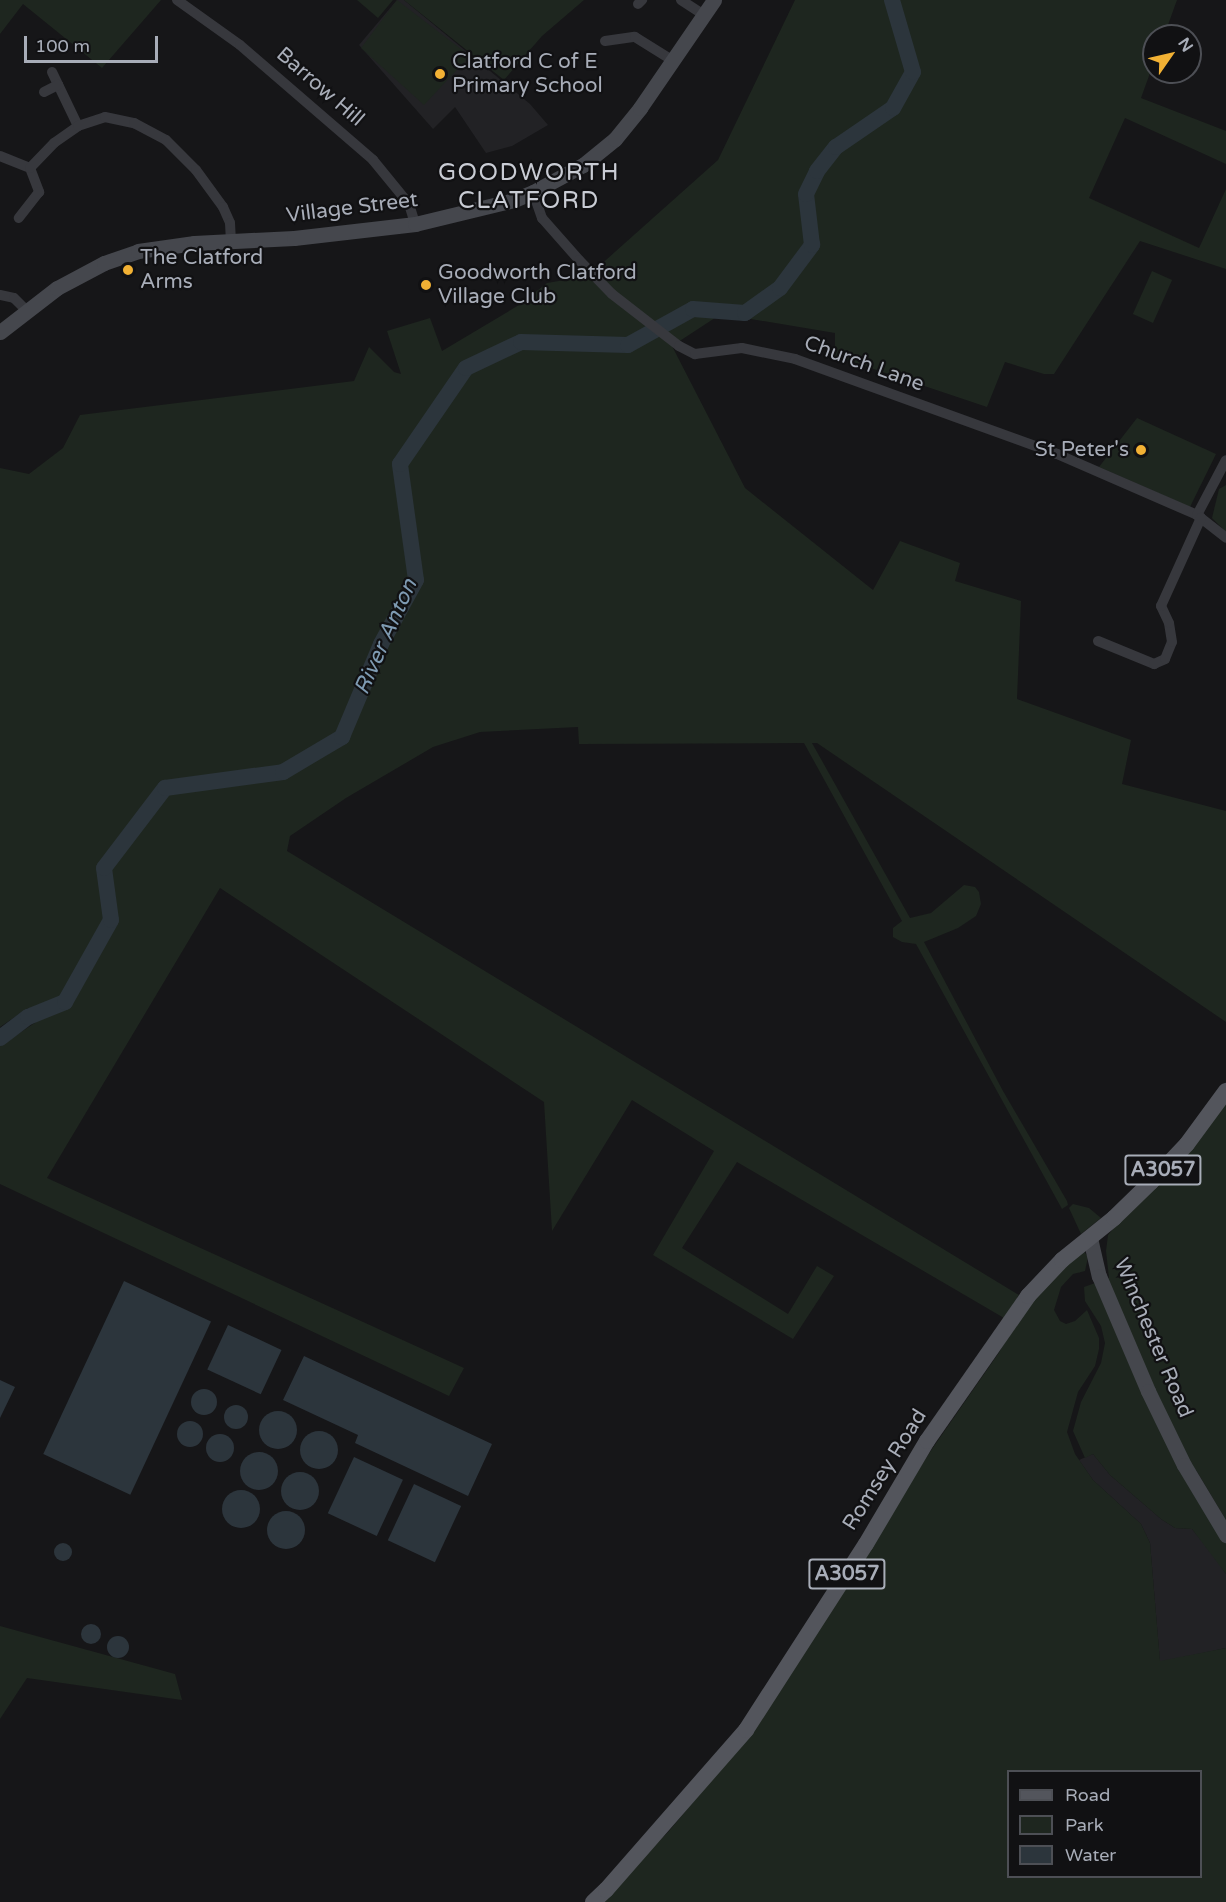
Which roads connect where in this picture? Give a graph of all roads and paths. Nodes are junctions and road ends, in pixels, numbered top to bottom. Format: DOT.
graph roads {
  1 [pos="177,0"];
  2 [pos="681,0"];
  3 [pos="714,0"];
  4 [pos="704,15"];
  5 [pos="605,41"];
  6 [pos="672,60"];
  7 [pos="52,72"];
  8 [pos="58,85"];
  9 [pos="44,92"];
  10 [pos="78,126"];
  11 [pos="0,156"];
  12 [pos="30,168"];
  13 [pos="533,192"];
  14 [pos="19,218"];
  15 [pos="415,224"];
  16 [pos="231,240"];
  17 [pos="0,295"];
  18 [pos="26,310"];
  19 [pos="0,332"];
  20 [pos="1226,460"];
  21 [pos="1222,479"];
  22 [pos="1199,517"];
  23 [pos="1226,538"];
  24 [pos="1098,641"];
  25 [pos="1226,1091"];
  26 [pos="1090,1238"];
  27 [pos="1226,1535"];
  28 [pos="593,1902"];
  1 -- 15 [label="street, Barrow Hill"];
  2 -- 4 [label="street"];
  3 -- 4 [label="street, Village Street"];
  4 -- 6 [label="street, Village Street"];
  5 -- 6 [label="street"];
  6 -- 13 [label="street, Village Street"];
  7 -- 8 [label="street"];
  8 -- 9 [label="street"];
  8 -- 10 [label="street"];
  10 -- 12 [label="street"];
  10 -- 16 [label="street"];
  11 -- 12 [label="street"];
  12 -- 14 [label="street"];
  13 -- 15 [label="street, Village Street"];
  13 -- 22 [label="street, Church Lane"];
  15 -- 16 [label="street, Village Street"];
  16 -- 18 [label="street, Village Street"];
  17 -- 18 [label="street"];
  18 -- 19 [label="street, Village Street"];
  20 -- 21 [label="street"];
  21 -- 22 [label="street"];
  22 -- 23 [label="street, Church Lane"];
  22 -- 24 [label="street"];
  25 -- 26 [label="main road, A3057"];
  26 -- 27 [label="street, Winchester Road"];
  26 -- 28 [label="main road, Romsey Road / A3057"];
}
